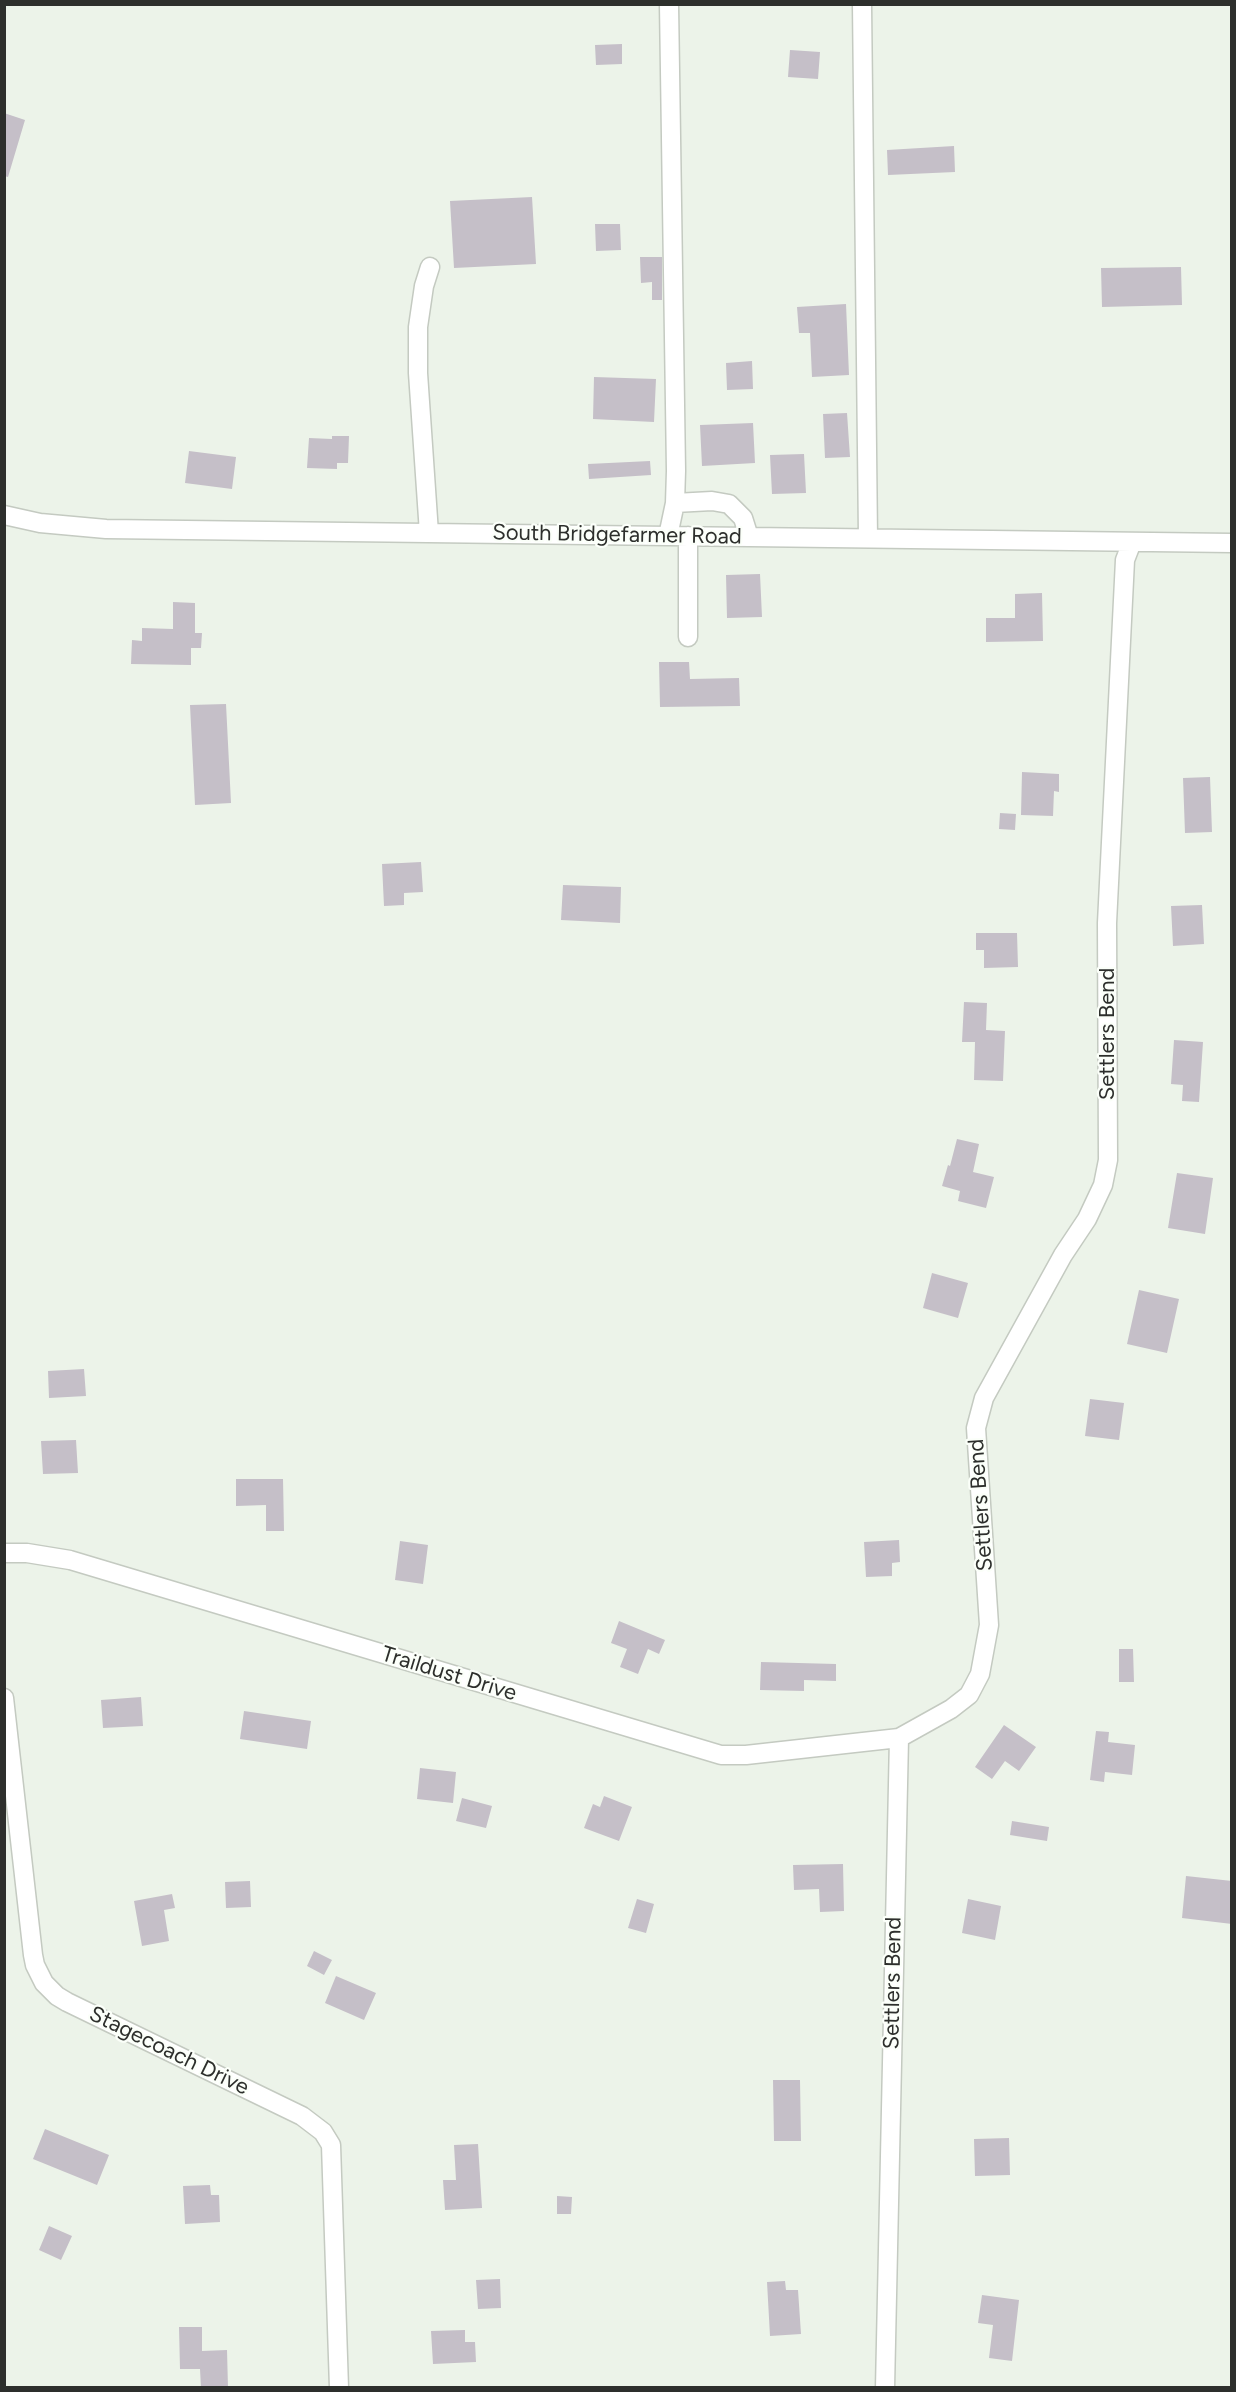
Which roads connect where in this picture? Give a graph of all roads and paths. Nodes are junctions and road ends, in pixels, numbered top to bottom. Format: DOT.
graph roads {
  1 [pos="669,4"];
  2 [pos="862,4"];
  3 [pos="430,267"];
  4 [pos="675,503"];
  5 [pos="4,515"];
  6 [pos="429,533"];
  7 [pos="668,536"];
  8 [pos="688,536"];
  9 [pos="749,537"];
  10 [pos="868,538"];
  11 [pos="1132,542"];
  12 [pos="1232,543"];
  13 [pos="688,638"];
  14 [pos="4,1553"];
  15 [pos="4,1698"];
  16 [pos="899,1738"];
  17 [pos="339,2388"];
  18 [pos="885,2388"];
  1 -- 4 [label="street"];
  2 -- 10 [label="street"];
  3 -- 6 [label="street"];
  4 -- 7 [label="street"];
  4 -- 9 [label="street"];
  5 -- 6 [label="street, South Bridgefarmer Road"];
  6 -- 7 [label="street, South Bridgefarmer Road"];
  7 -- 8 [label="street, South Bridgefarmer Road"];
  8 -- 9 [label="street, South Bridgefarmer Road"];
  8 -- 13 [label="street"];
  9 -- 10 [label="street, South Bridgefarmer Road"];
  10 -- 11 [label="street, South Bridgefarmer Road"];
  11 -- 12 [label="street, South Bridgefarmer Road"];
  11 -- 16 [label="street, Settlers Bend"];
  14 -- 16 [label="street, Traildust Drive"];
  15 -- 17 [label="street, Stagecoach Drive"];
  16 -- 18 [label="street, Settlers Bend"];
}
